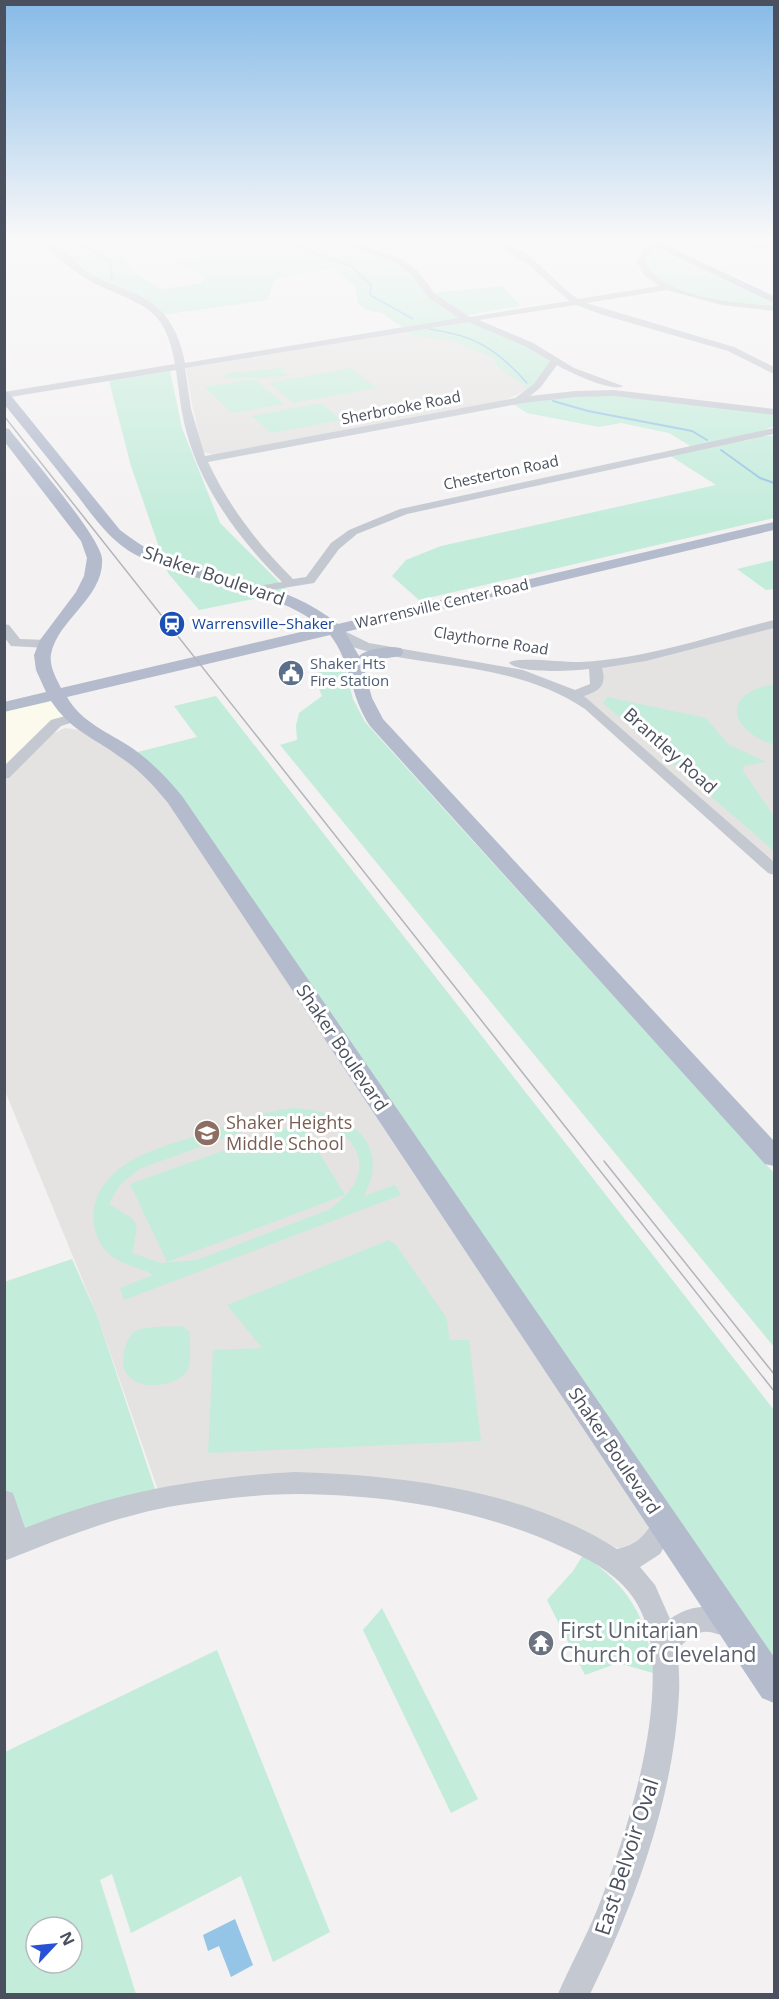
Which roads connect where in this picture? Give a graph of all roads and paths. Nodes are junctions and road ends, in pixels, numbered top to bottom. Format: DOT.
graph roads {
  1 [pos="172,335"];
  2 [pos="357,335"];
  3 [pos="509,335"];
  4 [pos="681,335"];
  5 [pos="555,361"];
  6 [pos="180,364"];
  7 [pos="774,371"];
  8 [pos="609,389"];
  9 [pos="4,390"];
  10 [pos="4,395"];
  11 [pos="517,401"];
  12 [pos="774,405"];
  13 [pos="774,412"];
  14 [pos="4,432"];
  15 [pos="774,432"];
  16 [pos="201,460"];
  17 [pos="774,518"];
  18 [pos="774,526"];
  19 [pos="290,583"];
  20 [pos="257,590"];
  21 [pos="774,624"];
  22 [pos="330,626"];
  23 [pos="4,628"];
  24 [pos="47,644"];
  25 [pos="394,652"];
  26 [pos="595,666"];
  27 [pos="356,667"];
  28 [pos="530,676"];
  29 [pos="55,690"];
  30 [pos="575,694"];
  31 [pos="4,696"];
  32 [pos="4,707"];
  33 [pos="72,718"];
  34 [pos="4,775"];
  35 [pos="774,870"];
  36 [pos="774,1157"];
  37 [pos="4,1501"];
  38 [pos="664,1524"];
  39 [pos="11,1546"];
  40 [pos="616,1561"];
  41 [pos="732,1625"];
  42 [pos="665,1643"];
  43 [pos="774,1686"];
  44 [pos="574,1995"];
  1 -- 6 [label="street"];
  2 -- 6 [label="street"];
  3 -- 5 [label="street"];
  4 -- 7 [label="street"];
  5 -- 8 [label="street"];
  5 -- 11 [label="street"];
  6 -- 9 [label="street"];
  6 -- 10 [label="street"];
  6 -- 16 [label="street"];
  8 -- 11 [label="street, Sherbrooke Road"];
  8 -- 12 [label="street"];
  8 -- 13 [label="street"];
  10 -- 20 [label="main road, Shaker Boulevard"];
  11 -- 16 [label="street, Sherbrooke Road"];
  14 -- 24 [label="main road"];
  15 -- 19 [label="street, Chesterton Road"];
  16 -- 19 [label="street"];
  17 -- 22 [label="main road, Warrensville Center Road"];
  18 -- 22 [label="main road, Warrensville Center Road"];
  19 -- 20 [label="street, Chesterton Road"];
  20 -- 22 [label="main road, Shaker Boulevard"];
  21 -- 26 [label="street, Claythorne Road"];
  22 -- 25 [label="street, Claythorne Road"];
  22 -- 26 [label="street, Claythorne Road"];
  22 -- 27 [label="main road, Shaker Boulevard"];
  22 -- 29 [label="main road, Warrensville Center Road"];
  23 -- 24 [label="street"];
  24 -- 29 [label="main road, Shaker Boulevard"];
  25 -- 27 [label="main road"];
  25 -- 28 [label="street, Claythorne Road"];
  26 -- 30 [label="street"];
  27 -- 36 [label="main road, Shaker Boulevard"];
  28 -- 30 [label="street, Brantley Road"];
  29 -- 31 [label="main road, Warrensville Center Road"];
  29 -- 32 [label="main road, Warrensville Center Road"];
  29 -- 33 [label="main road, Shaker Boulevard"];
  30 -- 35 [label="street, Brantley Road"];
  33 -- 34 [label="street"];
  33 -- 38 [label="main road, Shaker Boulevard"];
  37 -- 39 [label="street"];
  38 -- 40 [label="street"];
  38 -- 41 [label="main road, Shaker Boulevard"];
  39 -- 40 [label="street, East Belvoir Oval"];
  40 -- 42 [label="street, East Belvoir Oval"];
  41 -- 42 [label="street"];
  41 -- 43 [label="main road, Shaker Boulevard"];
  42 -- 44 [label="street, East Belvoir Oval"];
}
